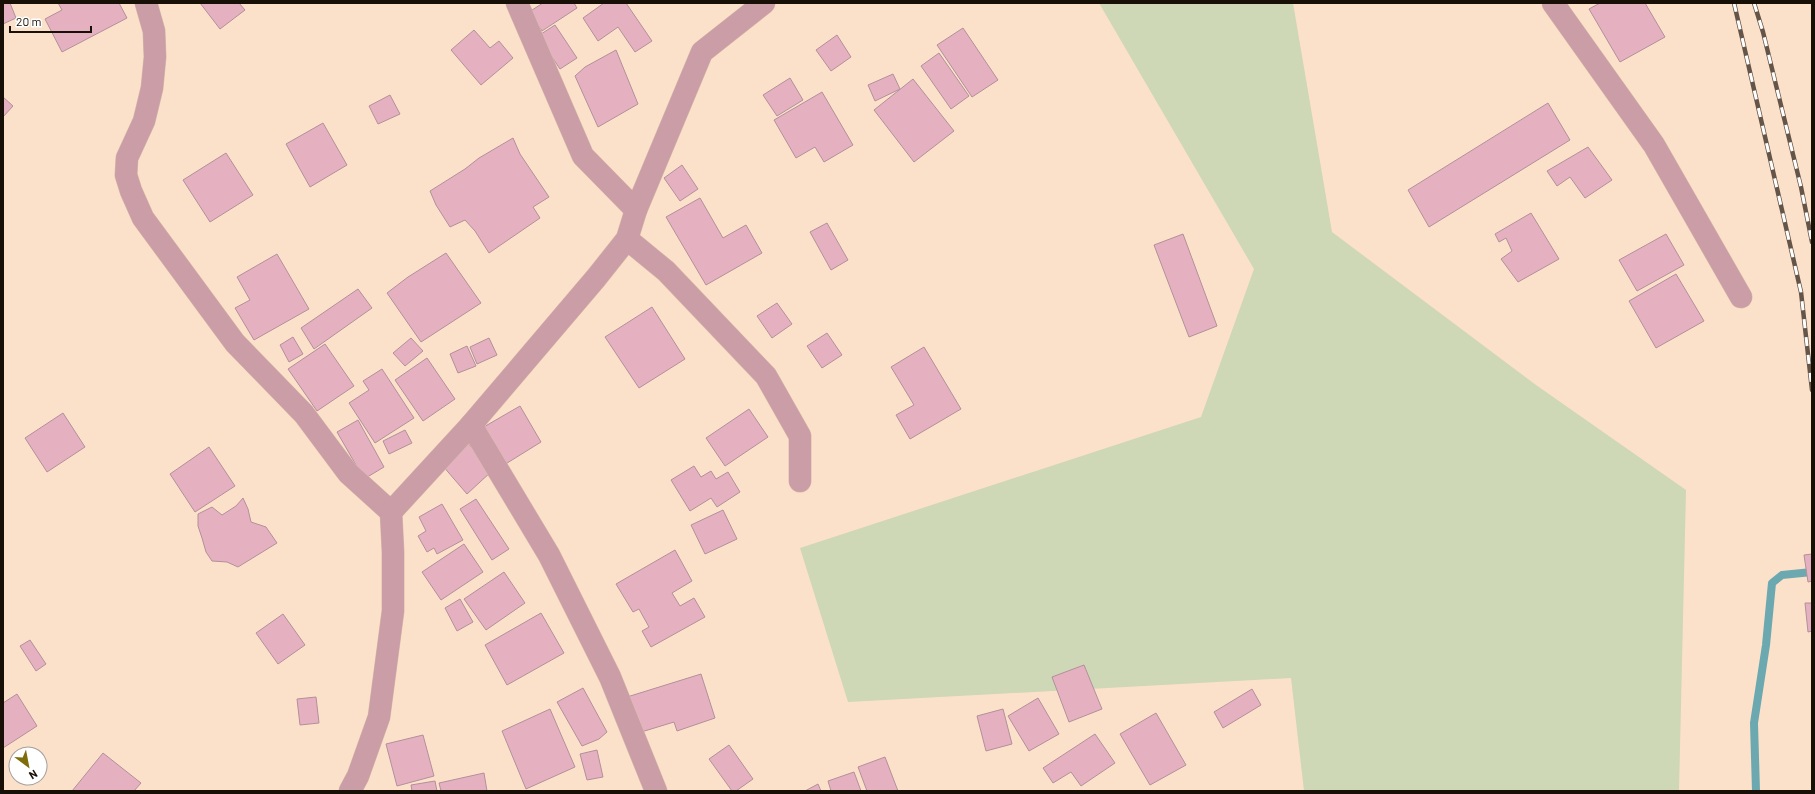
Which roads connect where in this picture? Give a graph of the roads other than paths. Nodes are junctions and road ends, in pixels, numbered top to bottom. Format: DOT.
graph roads {
  1 [pos="146,3"];
  2 [pos="517,3"];
  3 [pos="764,3"];
  4 [pos="1553,3"];
  5 [pos="636,210"];
  6 [pos="627,239"];
  7 [pos="1741,296"];
  8 [pos="471,425"];
  9 [pos="800,481"];
  10 [pos="391,512"];
  11 [pos="350,791"];
  12 [pos="656,791"];
  1 -- 10 [label="street"];
  2 -- 5 [label="street"];
  3 -- 5 [label="street"];
  4 -- 7 [label="street"];
  5 -- 6 [label="street"];
  6 -- 8 [label="street"];
  6 -- 9 [label="street"];
  8 -- 10 [label="street"];
  8 -- 12 [label="street"];
  10 -- 11 [label="street"];
}
